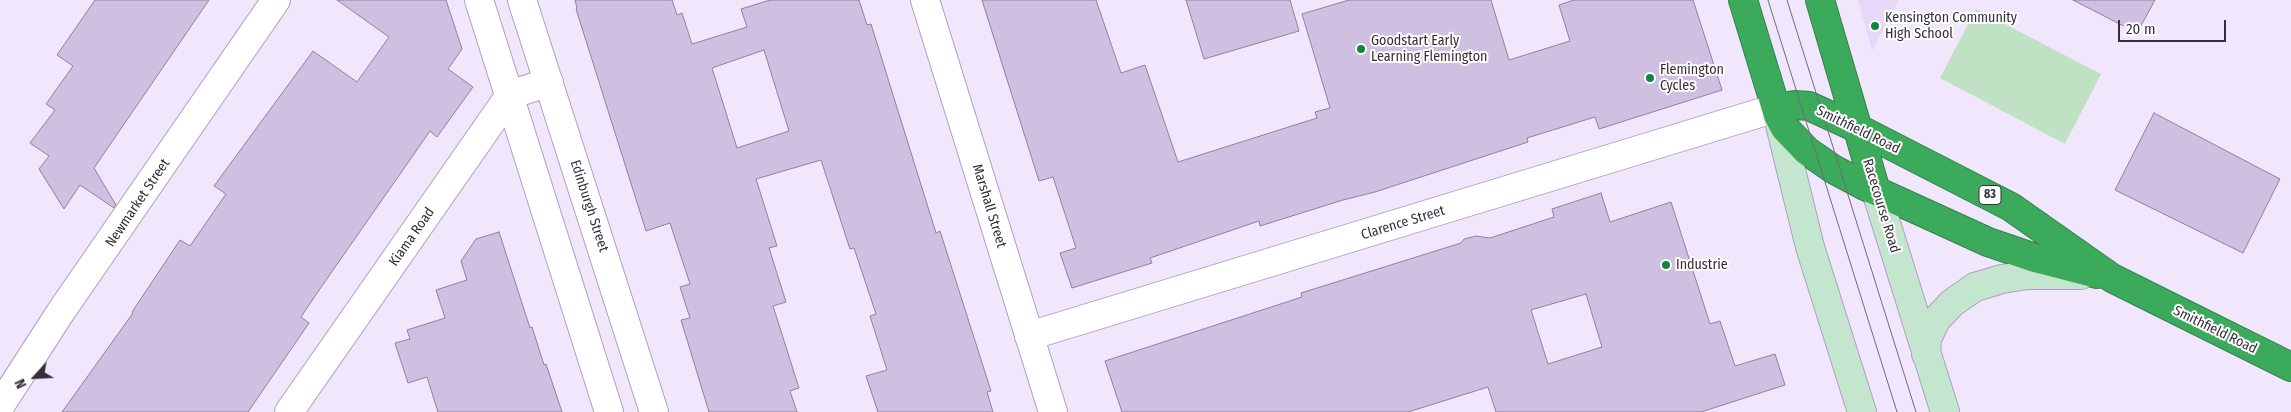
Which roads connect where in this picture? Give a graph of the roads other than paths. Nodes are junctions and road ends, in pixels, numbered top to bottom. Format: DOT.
graph roads {
  1 [pos="276,0"];
  2 [pos="478,0"];
  3 [pos="522,0"];
  4 [pos="925,0"];
  5 [pos="1743,0"];
  6 [pos="1820,0"];
  7 [pos="549,82"];
  8 [pos="510,95"];
  9 [pos="1776,108"];
  10 [pos="1857,128"];
  11 [pos="1876,191"];
  12 [pos="2106,277"];
  13 [pos="1030,336"];
  14 [pos="1926,354"];
  15 [pos="2291,367"];
  16 [pos="0,406"];
  17 [pos="289,412"];
  18 [pos="609,412"];
  19 [pos="654,412"];
  20 [pos="1053,412"];
  21 [pos="1862,412"];
  22 [pos="1945,412"];
  1 -- 16 [label="street, Newmarket Street"];
  2 -- 8 [label="street"];
  3 -- 7 [label="street, Edinburgh Street"];
  4 -- 13 [label="street, Marshall Street"];
  5 -- 9 [label="highway, 83"];
  6 -- 10 [label="highway, Racecourse Road"];
  7 -- 8 [label="street"];
  7 -- 19 [label="street, Edinburgh Street"];
  8 -- 17 [label="street, Kiama Road"];
  8 -- 18 [label="street"];
  9 -- 10 [label="highway, Smithfield Road"];
  9 -- 11 [label="highway, Smithfield Road / 83"];
  9 -- 13 [label="street, Clarence Street"];
  9 -- 21 [label="main road"];
  10 -- 11 [label="highway, Racecourse Road"];
  10 -- 12 [label="highway, Smithfield Road / 83"];
  11 -- 12 [label="highway, Smithfield Road / 83"];
  11 -- 14 [label="main road, Racecourse Road"];
  12 -- 14 [label="main road"];
  12 -- 15 [label="highway, Smithfield Road / 83"];
  13 -- 20 [label="street, Marshall Street"];
  14 -- 22 [label="main road, Racecourse Road"];
}
